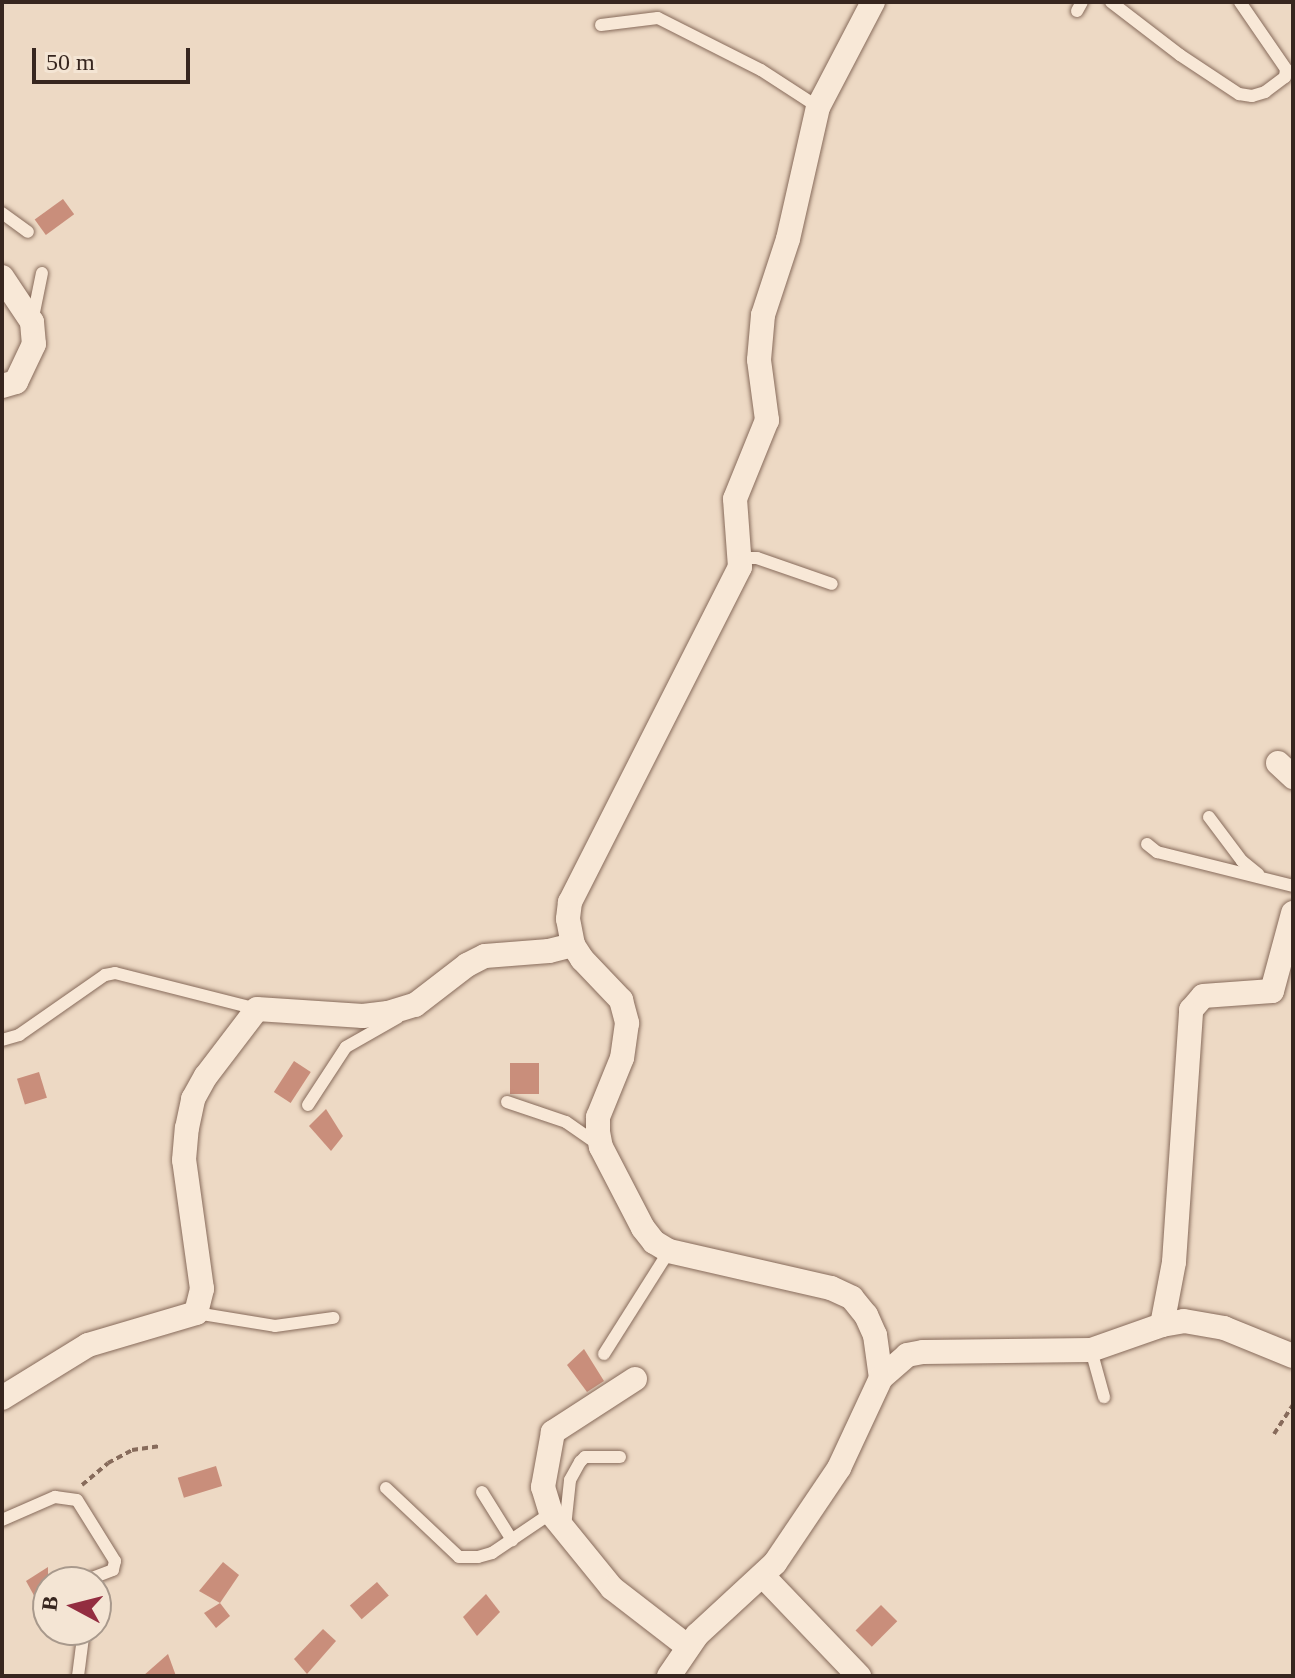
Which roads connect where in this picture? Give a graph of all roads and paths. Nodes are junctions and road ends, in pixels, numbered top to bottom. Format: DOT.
graph roads {
  1 [pos="873,2"];
  2 [pos="1111,2"];
  3 [pos="1240,2"];
  4 [pos="601,25"];
  5 [pos="818,107"];
  6 [pos="2,213"];
  7 [pos="28,232"];
  8 [pos="42,273"];
  9 [pos="2,277"];
  10 [pos="32,322"];
  11 [pos="2,386"];
  12 [pos="740,567"];
  13 [pos="832,584"];
  14 [pos="1209,817"];
  15 [pos="1147,844"];
  16 [pos="1260,876"];
  17 [pos="1293,886"];
  18 [pos="1293,913"];
  19 [pos="573,945"];
  20 [pos="415,1005"];
  21 [pos="257,1009"];
  22 [pos="2,1040"];
  23 [pos="507,1102"];
  24 [pos="308,1105"];
  25 [pos="601,1147"];
  26 [pos="669,1251"];
  27 [pos="196,1313"];
  28 [pos="333,1318"];
  29 [pos="1162,1325"];
  30 [pos="1091,1350"];
  31 [pos="604,1354"];
  32 [pos="1293,1356"];
  33 [pos="881,1378"];
  34 [pos="635,1379"];
  35 [pos="1104,1397"];
  36 [pos="2,1398"];
  37 [pos="1293,1405"];
  38 [pos="1274,1434"];
  39 [pos="159,1446"];
  40 [pos="620,1457"];
  41 [pos="386,1488"];
  42 [pos="482,1492"];
  43 [pos="68,1496"];
  44 [pos="2,1520"];
  45 [pos="558,1520"];
  46 [pos="512,1540"];
  47 [pos="112,1570"];
  48 [pos="763,1576"];
  49 [pos="82,1646"];
  50 [pos="687,1646"];
  51 [pos="78,1676"];
  52 [pos="669,1676"];
  53 [pos="859,1676"];
  1 -- 5 [label="street"];
  2 -- 3 [label="lane"];
  4 -- 5 [label="lane"];
  5 -- 12 [label="street"];
  6 -- 7 [label="lane"];
  8 -- 10 [label="lane"];
  9 -- 10 [label="street"];
  10 -- 11 [label="street"];
  12 -- 13 [label="lane"];
  12 -- 19 [label="street"];
  14 -- 16 [label="lane"];
  15 -- 16 [label="lane"];
  16 -- 17 [label="lane"];
  18 -- 29 [label="street"];
  19 -- 20 [label="street"];
  19 -- 25 [label="street"];
  20 -- 21 [label="street"];
  20 -- 24 [label="lane"];
  21 -- 22 [label="lane"];
  21 -- 27 [label="street"];
  23 -- 25 [label="lane"];
  25 -- 26 [label="street"];
  26 -- 31 [label="lane"];
  26 -- 33 [label="street"];
  27 -- 28 [label="lane"];
  27 -- 36 [label="street"];
  29 -- 30 [label="street"];
  29 -- 32 [label="street"];
  30 -- 33 [label="street"];
  30 -- 35 [label="lane"];
  33 -- 48 [label="street"];
  34 -- 45 [label="street"];
  37 -- 38 [label="path"];
  39 -- 43 [label="path"];
  40 -- 45 [label="lane"];
  41 -- 46 [label="lane"];
  42 -- 46 [label="lane"];
  43 -- 44 [label="lane"];
  43 -- 47 [label="lane"];
  45 -- 46 [label="lane"];
  45 -- 50 [label="street"];
  48 -- 50 [label="street"];
  48 -- 53 [label="street"];
  49 -- 51 [label="lane"];
  50 -- 52 [label="street"];
}
